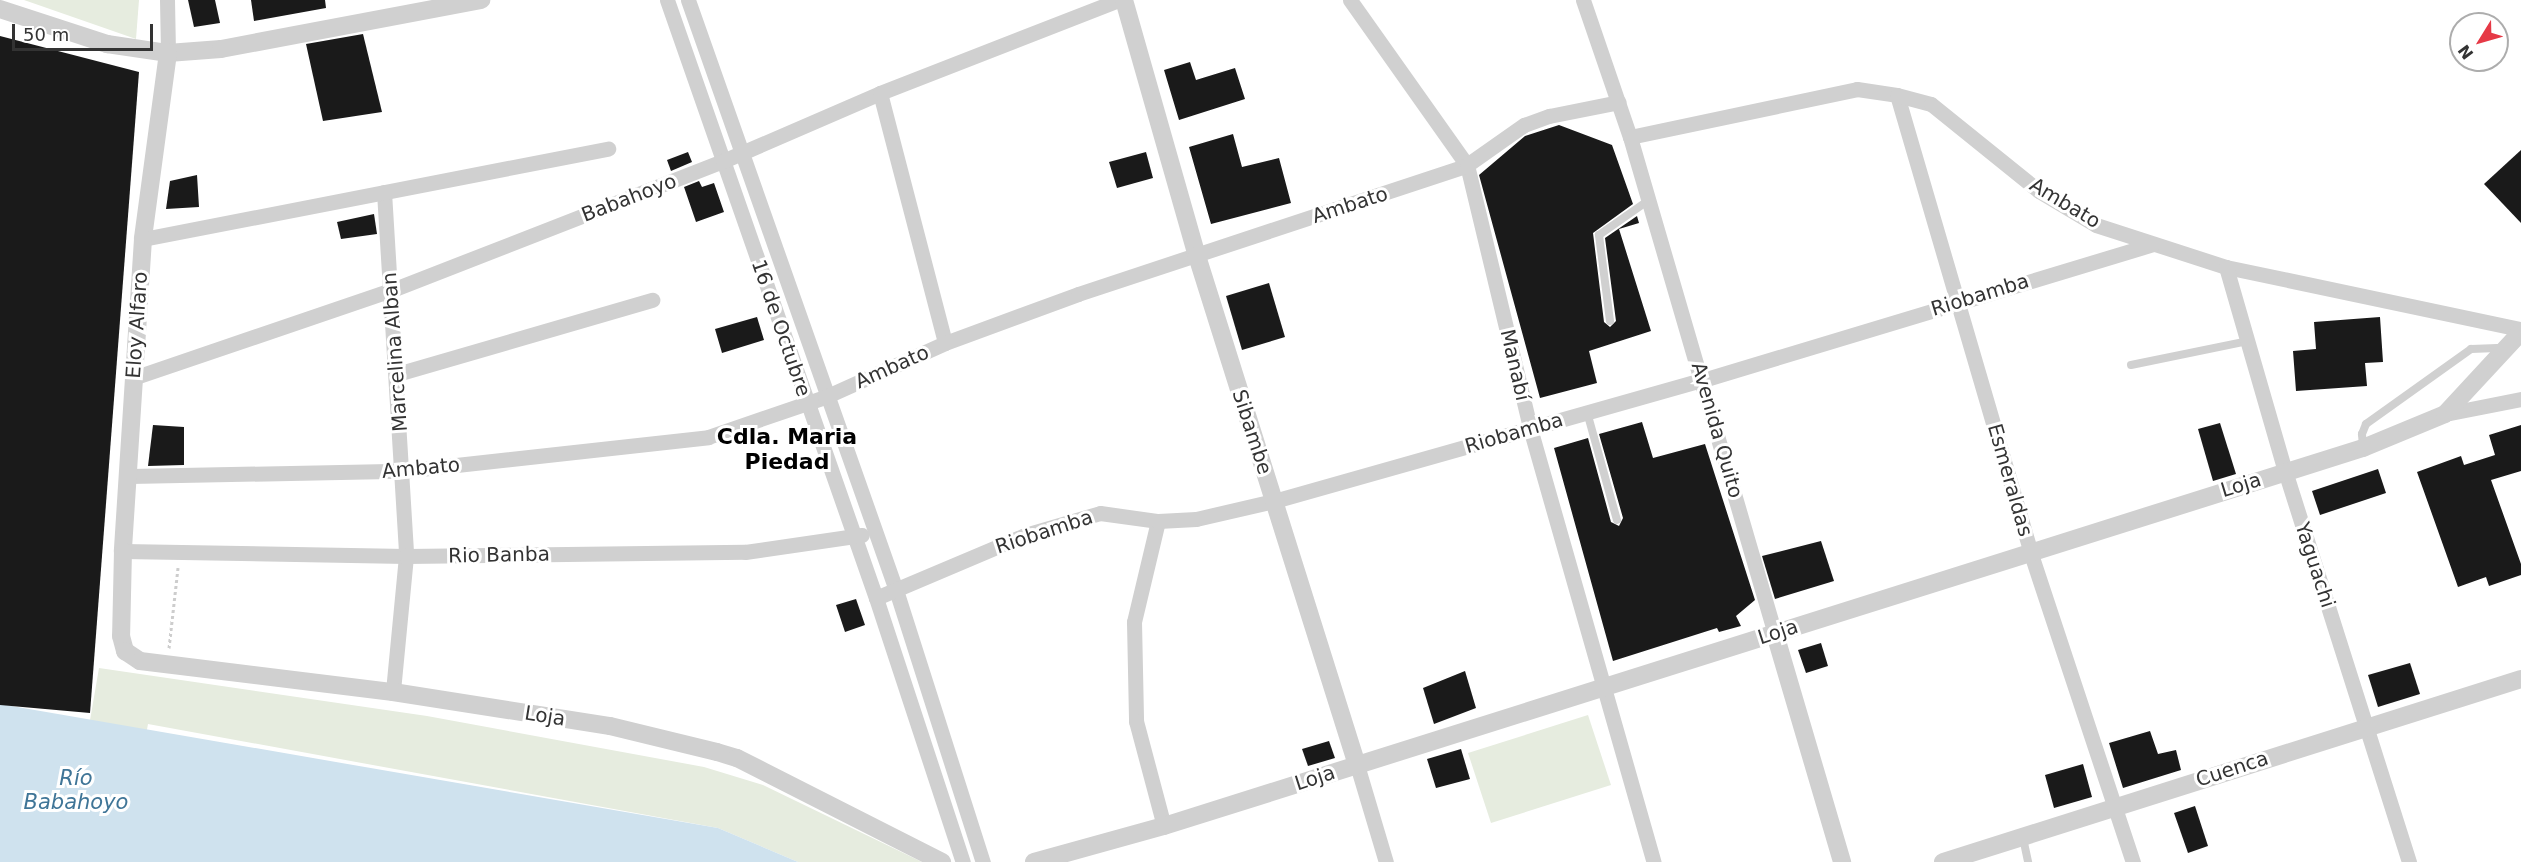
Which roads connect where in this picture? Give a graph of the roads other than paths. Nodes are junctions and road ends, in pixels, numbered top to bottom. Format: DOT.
graph roads {
  1 [pos="167,0"];
  2 [pos="481,0"];
  3 [pos="667,0"];
  4 [pos="688,0"];
  5 [pos="1119,0"];
  6 [pos="1124,0"];
  7 [pos="1350,0"];
  8 [pos="1580,3"];
  9 [pos="0,9"];
  10 [pos="168,53"];
  11 [pos="880,93"];
  12 [pos="1897,94"];
  13 [pos="1619,102"];
  14 [pos="1630,137"];
  15 [pos="608,149"];
  16 [pos="741,153"];
  17 [pos="723,161"];
  18 [pos="1467,165"];
  19 [pos="384,192"];
  20 [pos="1649,200"];
  21 [pos="143,239"];
  22 [pos="2153,244"];
  23 [pos="1197,256"];
  24 [pos="2226,267"];
  25 [pos="392,290"];
  26 [pos="652,300"];
  27 [pos="1960,301"];
  28 [pos="1610,321"];
  29 [pos="2521,330"];
  30 [pos="2248,341"];
  31 [pos="945,343"];
  32 [pos="2506,348"];
  33 [pos="2132,365"];
  34 [pos="397,374"];
  35 [pos="133,378"];
  36 [pos="1703,380"];
  37 [pos="825,397"];
  38 [pos="2521,399"];
  39 [pos="807,404"];
  40 [pos="1587,412"];
  41 [pos="2445,414"];
  42 [pos="1530,428"];
  43 [pos="2363,448"];
  44 [pos="402,471"];
  45 [pos="2285,471"];
  46 [pos="130,476"];
  47 [pos="1274,501"];
  48 [pos="1617,520"];
  49 [pos="1158,522"];
  50 [pos="874,531"];
  51 [pos="854,538"];
  52 [pos="123,551"];
  53 [pos="2030,551"];
  54 [pos="406,556"];
  55 [pos="896,590"];
  56 [pos="876,598"];
  57 [pos="1775,634"];
  58 [pos="125,651"];
  59 [pos="2520,681"];
  60 [pos="1603,688"];
  61 [pos="393,692"];
  62 [pos="2367,726"];
  63 [pos="1357,765"];
  64 [pos="2116,807"];
  65 [pos="1164,826"];
  66 [pos="2023,836"];
  67 [pos="942,862"];
  68 [pos="963,862"];
  69 [pos="983,862"];
  70 [pos="1034,862"];
  71 [pos="1386,862"];
  72 [pos="1654,862"];
  73 [pos="1842,862"];
  74 [pos="1943,862"];
  75 [pos="2028,862"];
  76 [pos="2133,862"];
  77 [pos="2409,862"];
  1 -- 10 [label="street, Eloy Alfaro"];
  2 -- 10 [label="street"];
  3 -- 17 [label="street, 16 de Octubre"];
  4 -- 16 [label="street, 16 de Octubre"];
  5 -- 11 [label="street, Babahoyo"];
  6 -- 23 [label="street, Sibambe"];
  7 -- 18 [label="street, Manabí"];
  8 -- 13 [label="street, Avenida Quito"];
  9 -- 10 [label="street"];
  10 -- 21 [label="street, Eloy Alfaro"];
  11 -- 16 [label="street, Babahoyo"];
  11 -- 31 [label="street"];
  12 -- 14 [label="street, Ambato"];
  12 -- 22 [label="street, Ambato"];
  12 -- 27 [label="street, Esmeraldas"];
  13 -- 14 [label="street, Avenida Quito"];
  13 -- 18 [label="street, Ambato"];
  14 -- 20 [label="street, Avenida Quito"];
  15 -- 19 [label="street"];
  16 -- 17 [label="street, Babahoyo"];
  16 -- 37 [label="street, 16 de Octubre"];
  17 -- 25 [label="street, Babahoyo"];
  17 -- 39 [label="street, 16 de Octubre"];
  18 -- 23 [label="street, Ambato"];
  18 -- 42 [label="street, Manabí"];
  19 -- 21 [label="street"];
  19 -- 25 [label="street, Marcelina Alban"];
  20 -- 28 [label="lane"];
  20 -- 36 [label="street, Avenida Quito"];
  21 -- 35 [label="street, Eloy Alfaro"];
  22 -- 24 [label="street, Ambato"];
  22 -- 27 [label="street, Riobamba"];
  23 -- 31 [label="street, Ambato"];
  23 -- 47 [label="street, Sibambe"];
  24 -- 29 [label="street, Ambato"];
  24 -- 30 [label="street, Yaguachi"];
  25 -- 34 [label="street, Marcelina Alban"];
  25 -- 35 [label="street, Babahoyo"];
  26 -- 34 [label="street"];
  27 -- 36 [label="street, Riobamba"];
  27 -- 53 [label="street, Esmeraldas"];
  29 -- 32 [label="street"];
  30 -- 33 [label="lane"];
  30 -- 45 [label="street, Yaguachi"];
  31 -- 37 [label="street, Ambato"];
  32 -- 41 [label="street"];
  32 -- 43 [label="lane"];
  34 -- 44 [label="street, Marcelina Alban"];
  35 -- 46 [label="street, Eloy Alfaro"];
  36 -- 40 [label="street, Riobamba"];
  36 -- 57 [label="street, Avenida Quito"];
  37 -- 39 [label="street, Ambato"];
  37 -- 50 [label="street, 16 de Octubre"];
  38 -- 41 [label="street, Loja"];
  39 -- 44 [label="street, Ambato"];
  39 -- 51 [label="street, 16 de Octubre"];
  40 -- 42 [label="street, Riobamba"];
  40 -- 48 [label="lane"];
  41 -- 43 [label="street, Loja"];
  42 -- 47 [label="street, Riobamba"];
  42 -- 60 [label="street, Manabí"];
  43 -- 45 [label="street, Loja"];
  44 -- 46 [label="street, Ambato"];
  44 -- 54 [label="street, Marcelina Alban"];
  45 -- 53 [label="street, Loja"];
  45 -- 62 [label="street, Yaguachi"];
  46 -- 52 [label="street, Eloy Alfaro"];
  47 -- 49 [label="street, Riobamba"];
  47 -- 63 [label="street, Sibambe"];
  49 -- 55 [label="street, Riobamba"];
  49 -- 65 [label="street"];
  50 -- 51 [label="street, Rio Banba"];
  50 -- 55 [label="street, 16 de Octubre"];
  51 -- 54 [label="street, Rio Banba"];
  51 -- 56 [label="street, 16 de Octubre"];
  52 -- 54 [label="street, Rio Banba"];
  52 -- 58 [label="street, Eloy Alfaro"];
  53 -- 57 [label="street, Loja"];
  53 -- 64 [label="street, Esmeraldas"];
  54 -- 61 [label="street, Marcelina Alban"];
  55 -- 56 [label="street, Riobamba"];
  55 -- 69 [label="street, 16 de Octubre"];
  56 -- 68 [label="street, 16 de Octubre"];
  57 -- 60 [label="street, Loja"];
  57 -- 73 [label="street, Avenida Quito"];
  58 -- 61 [label="street, Loja"];
  59 -- 62 [label="street, Cuenca"];
  60 -- 63 [label="street, Loja"];
  60 -- 72 [label="street, Manabí"];
  61 -- 67 [label="street, Loja"];
  62 -- 64 [label="street, Cuenca"];
  62 -- 77 [label="street, Yaguachi"];
  63 -- 65 [label="street, Loja"];
  63 -- 71 [label="street, Sibambe"];
  64 -- 66 [label="street, Cuenca"];
  64 -- 76 [label="street, Esmeraldas"];
  65 -- 70 [label="street, Loja"];
  66 -- 74 [label="street, Cuenca"];
  66 -- 75 [label="lane"];
}
